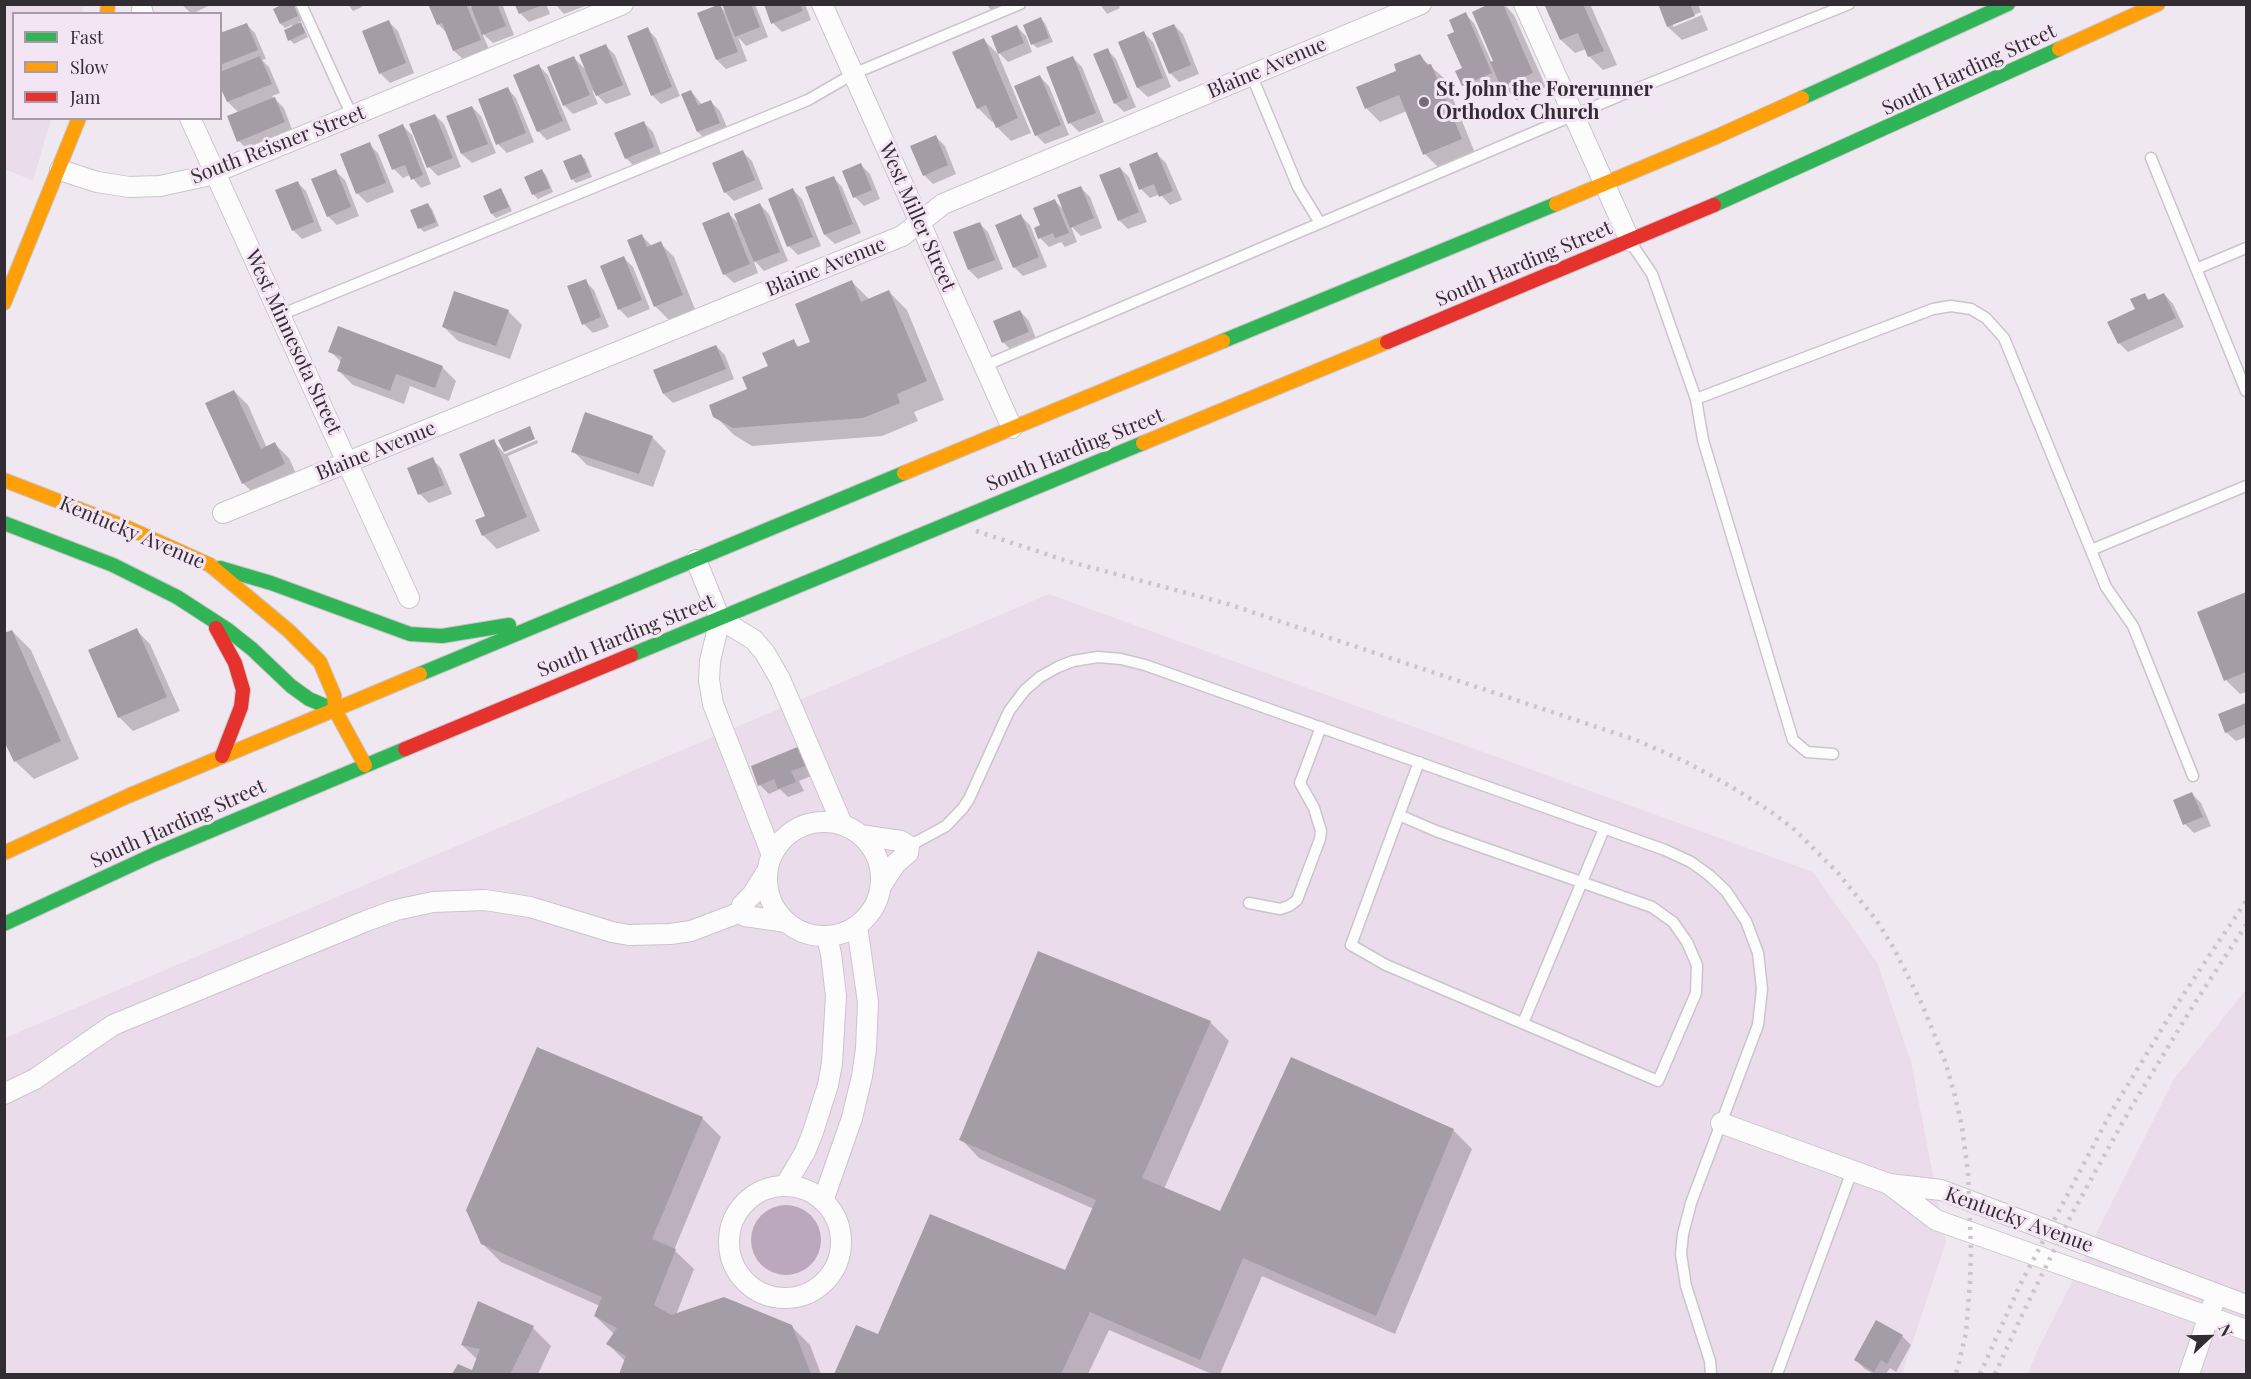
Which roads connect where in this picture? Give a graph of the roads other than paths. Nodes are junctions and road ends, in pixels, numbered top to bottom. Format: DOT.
graph roads {
  1 [pos="301,4"];
  2 [pos="623,4"];
  3 [pos="822,4"];
  4 [pos="1020,4"];
  5 [pos="1421,4"];
  6 [pos="1524,4"];
  7 [pos="1849,4"];
  8 [pos="2008,4"];
  9 [pos="2158,4"];
  10 [pos="853,74"];
  11 [pos="1251,74"];
  12 [pos="352,116"];
  13 [pos="1574,116"];
  14 [pos="78,120"];
  15 [pos="191,120"];
  16 [pos="2151,158"];
  17 [pos="60,170"];
  18 [pos="215,172"];
  19 [pos="1604,184"];
  20 [pos="919,222"];
  21 [pos="1320,223"];
  22 [pos="1630,241"];
  23 [pos="2247,248"];
  24 [pos="2196,269"];
  25 [pos="4,303"];
  26 [pos="280,315"];
  27 [pos="984,366"];
  28 [pos="2247,391"];
  29 [pos="1696,399"];
  30 [pos="1012,428"];
  31 [pos="348,463"];
  32 [pos="4,480"];
  33 [pos="2247,486"];
  34 [pos="222,513"];
  35 [pos="4,523"];
  36 [pos="2091,550"];
  37 [pos="696,560"];
  38 [pos="210,565"];
  39 [pos="409,598"];
  40 [pos="207,615"];
  41 [pos="560,617"];
  42 [pos="720,619"];
  43 [pos="335,710"];
  44 [pos="1321,727"];
  45 [pos="1833,754"];
  46 [pos="222,756"];
  47 [pos="1419,762"];
  48 [pos="366,765"];
  49 [pos="2193,776"];
  50 [pos="1399,815"];
  51 [pos="842,824"];
  52 [pos="1604,829"];
  53 [pos="860,835"];
  54 [pos="909,846"];
  55 [pos="4,854"];
  56 [pos="770,863"];
  57 [pos="1583,882"];
  58 [pos="881,886"];
  59 [pos="1249,903"];
  60 [pos="741,912"];
  61 [pos="786,922"];
  62 [pos="4,924"];
  63 [pos="856,927"];
  64 [pos="827,937"];
  65 [pos="1523,1023"];
  66 [pos="4,1094"];
  67 [pos="1721,1123"];
  68 [pos="1852,1171"];
  69 [pos="1889,1184"];
  70 [pos="785,1186"];
  71 [pos="822,1201"];
  72 [pos="2217,1293"];
  73 [pos="2247,1305"];
  74 [pos="2209,1317"];
  75 [pos="2247,1330"];
  76 [pos="1711,1374"];
  77 [pos="1777,1374"];
  78 [pos="2189,1374"];
  1 -- 12 [label="lane"];
  2 -- 12 [label="street, South Reisner Street"];
  3 -- 10 [label="street, West Miller Street"];
  4 -- 10 [label="lane"];
  5 -- 11 [label="street, Blaine Avenue"];
  6 -- 13 [label="street"];
  7 -- 13 [label="lane"];
  8 -- 19 [label="main road"];
  9 -- 22 [label="main road, South Harding Street"];
  10 -- 20 [label="street, West Miller Street"];
  10 -- 26 [label="lane"];
  11 -- 20 [label="street, Blaine Avenue"];
  11 -- 21 [label="lane"];
  12 -- 18 [label="street, South Reisner Street"];
  13 -- 19 [label="street"];
  13 -- 21 [label="lane"];
  14 -- 17 [label="main road"];
  15 -- 18 [label="street, West Minnesota Street"];
  16 -- 24 [label="lane"];
  17 -- 18 [label="street, South Reisner Street"];
  17 -- 25 [label="main road"];
  18 -- 26 [label="street, West Minnesota Street"];
  19 -- 22 [label="street"];
  19 -- 30 [label="main road"];
  20 -- 27 [label="street, West Miller Street"];
  20 -- 31 [label="street, Blaine Avenue"];
  21 -- 27 [label="lane"];
  22 -- 29 [label="lane"];
  22 -- 42 [label="main road, South Harding Street"];
  23 -- 24 [label="lane"];
  24 -- 28 [label="lane"];
  26 -- 31 [label="street, West Minnesota Street"];
  27 -- 30 [label="street, West Miller Street"];
  29 -- 36 [label="lane"];
  29 -- 45 [label="lane"];
  30 -- 37 [label="main road"];
  31 -- 34 [label="street, Blaine Avenue"];
  31 -- 39 [label="street, West Minnesota Street"];
  32 -- 38 [label="main road, Kentucky Avenue"];
  33 -- 36 [label="lane"];
  35 -- 40 [label="main road, Kentucky Avenue"];
  36 -- 49 [label="lane"];
  37 -- 41 [label="main road"];
  37 -- 42 [label="street"];
  38 -- 41 [label="main road"];
  38 -- 43 [label="main road, Kentucky Avenue"];
  40 -- 43 [label="main road, Kentucky Avenue"];
  40 -- 46 [label="main road"];
  41 -- 43 [label="main road"];
  42 -- 48 [label="main road, South Harding Street"];
  42 -- 51 [label="street"];
  42 -- 56 [label="street"];
  43 -- 46 [label="main road"];
  43 -- 48 [label="main road, Kentucky Avenue"];
  44 -- 47 [label="lane"];
  44 -- 54 [label="lane"];
  44 -- 59 [label="lane"];
  46 -- 55 [label="main road"];
  47 -- 50 [label="lane"];
  47 -- 52 [label="lane"];
  48 -- 62 [label="main road, South Harding Street"];
  50 -- 57 [label="lane"];
  50 -- 65 [label="lane"];
  51 -- 53 [label="street"];
  51 -- 56 [label="street"];
  52 -- 57 [label="lane"];
  52 -- 67 [label="lane"];
  53 -- 54 [label="street"];
  53 -- 58 [label="street"];
  54 -- 58 [label="street"];
  56 -- 60 [label="street"];
  56 -- 61 [label="street"];
  57 -- 65 [label="lane"];
  57 -- 65 [label="lane"];
  58 -- 63 [label="street"];
  60 -- 61 [label="street"];
  60 -- 66 [label="street"];
  61 -- 64 [label="street"];
  63 -- 64 [label="street"];
  63 -- 71 [label="street"];
  64 -- 70 [label="street"];
  67 -- 68 [label="street, Kentucky Avenue"];
  67 -- 76 [label="lane"];
  68 -- 69 [label="street, Kentucky Avenue"];
  68 -- 77 [label="lane"];
  69 -- 72 [label="street, Kentucky Avenue"];
  69 -- 74 [label="street"];
  70 -- 71 [label="street"];
  70 -- 71 [label="street"];
  72 -- 73 [label="street, Kentucky Avenue"];
  72 -- 74 [label="street"];
  74 -- 75 [label="street"];
  74 -- 78 [label="street"];
}
